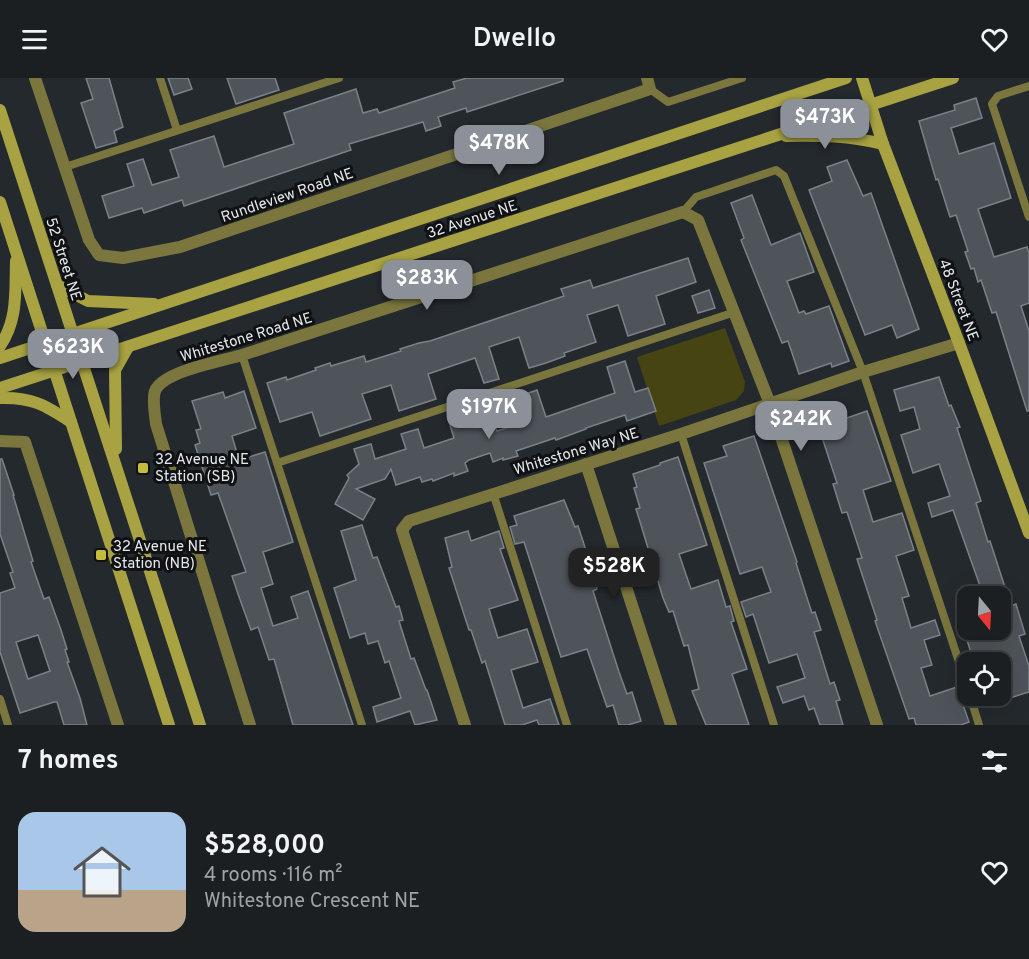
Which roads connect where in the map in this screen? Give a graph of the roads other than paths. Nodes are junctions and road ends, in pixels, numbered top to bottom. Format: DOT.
graph roads {
  1 [pos="35,78"];
  2 [pos="160,78"];
  3 [pos="339,78"];
  4 [pos="742,78"];
  5 [pos="846,78"];
  6 [pos="862,78"];
  7 [pos="953,78"];
  8 [pos="649,83"];
  9 [pos="1029,86"];
  10 [pos="871,104"];
  11 [pos="0,110"];
  12 [pos="177,130"];
  13 [pos="770,137"];
  14 [pos="883,144"];
  15 [pos="65,167"];
  16 [pos="0,202"];
  17 [pos="682,212"];
  18 [pos="1029,217"];
  19 [pos="17,254"];
  20 [pos="57,285"];
  21 [pos="162,305"];
  22 [pos="735,312"];
  23 [pos="74,334"];
  24 [pos="45,342"];
  25 [pos="960,343"];
  26 [pos="0,346"];
  27 [pos="128,347"];
  28 [pos="242,355"];
  29 [pos="0,358"];
  30 [pos="83,361"];
  31 [pos="54,370"];
  32 [pos="863,372"];
  33 [pos="0,388"];
  34 [pos="0,398"];
  35 [pos="770,404"];
  36 [pos="71,422"];
  37 [pos="681,434"];
  38 [pos="0,441"];
  39 [pos="277,463"];
  40 [pos="586,464"];
  41 [pos="116,465"];
  42 [pos="493,493"];
  43 [pos="1029,533"];
  44 [pos="957,656"];
  45 [pos="0,699"];
  46 [pos="973,706"];
  47 [pos="8,725"];
  48 [pos="118,725"];
  49 [pos="170,725"];
  50 [pos="200,725"];
  51 [pos="250,725"];
  52 [pos="362,725"];
  53 [pos="465,725"];
  54 [pos="567,725"];
  55 [pos="671,725"];
  56 [pos="774,725"];
  57 [pos="877,725"];
  58 [pos="979,725"];
  1 -- 15 [label="street, Rundleview Road NE"];
  2 -- 12 [label="lane"];
  3 -- 12 [label="lane"];
  4 -- 8 [label="lane"];
  5 -- 21 [label="main road, 32 Avenue NE"];
  6 -- 10 [label="main road, 48 Street NE"];
  7 -- 10 [label="main road, 32 Avenue NE"];
  8 -- 15 [label="street, Rundleview Road NE"];
  9 -- 18 [label="lane"];
  10 -- 13 [label="main road, 32 Avenue NE"];
  10 -- 14 [label="main road, 48 Street NE"];
  11 -- 20 [label="main road, 52 Street NE"];
  12 -- 15 [label="lane"];
  13 -- 14 [label="main road"];
  13 -- 27 [label="main road, 32 Avenue NE"];
  14 -- 25 [label="main road, 48 Street NE"];
  16 -- 19 [label="main road"];
  17 -- 22 [label="street"];
  17 -- 28 [label="street, Whitestone Road NE"];
  17 -- 32 [label="lane"];
  19 -- 24 [label="main road"];
  19 -- 26 [label="main road"];
  20 -- 21 [label="main road"];
  20 -- 23 [label="main road, 52 Street NE"];
  21 -- 23 [label="main road, 32 Avenue NE"];
  22 -- 35 [label="street"];
  22 -- 39 [label="lane"];
  23 -- 24 [label="main road, 32 Avenue NE"];
  23 -- 30 [label="main road, 52 Street NE"];
  24 -- 29 [label="main road, 32 Avenue NE"];
  24 -- 31 [label="main road"];
  25 -- 32 [label="street, Whitestone Way NE"];
  25 -- 43 [label="main road, 48 Street NE"];
  27 -- 30 [label="main road, 32 Avenue NE"];
  27 -- 41 [label="main road"];
  28 -- 39 [label="lane"];
  28 -- 51 [label="street, Whitestone Road NE"];
  30 -- 31 [label="main road, 32 Avenue NE"];
  30 -- 41 [label="main road, 52 Street NE"];
  31 -- 33 [label="main road, 32 Avenue NE"];
  31 -- 36 [label="main road"];
  32 -- 35 [label="street, Whitestone Way NE"];
  32 -- 44 [label="lane"];
  34 -- 36 [label="main road"];
  35 -- 37 [label="street, Whitestone Way NE"];
  35 -- 57 [label="street"];
  36 -- 49 [label="main road"];
  37 -- 40 [label="street, Whitestone Way NE"];
  37 -- 56 [label="lane"];
  38 -- 48 [label="street"];
  39 -- 52 [label="lane"];
  40 -- 42 [label="street, Whitestone Way NE"];
  40 -- 55 [label="street"];
  41 -- 50 [label="main road, 52 Street NE"];
  42 -- 53 [label="street, Whitestone Way NE"];
  42 -- 54 [label="lane"];
  45 -- 47 [label="lane"];
  46 -- 58 [label="lane"];
}
